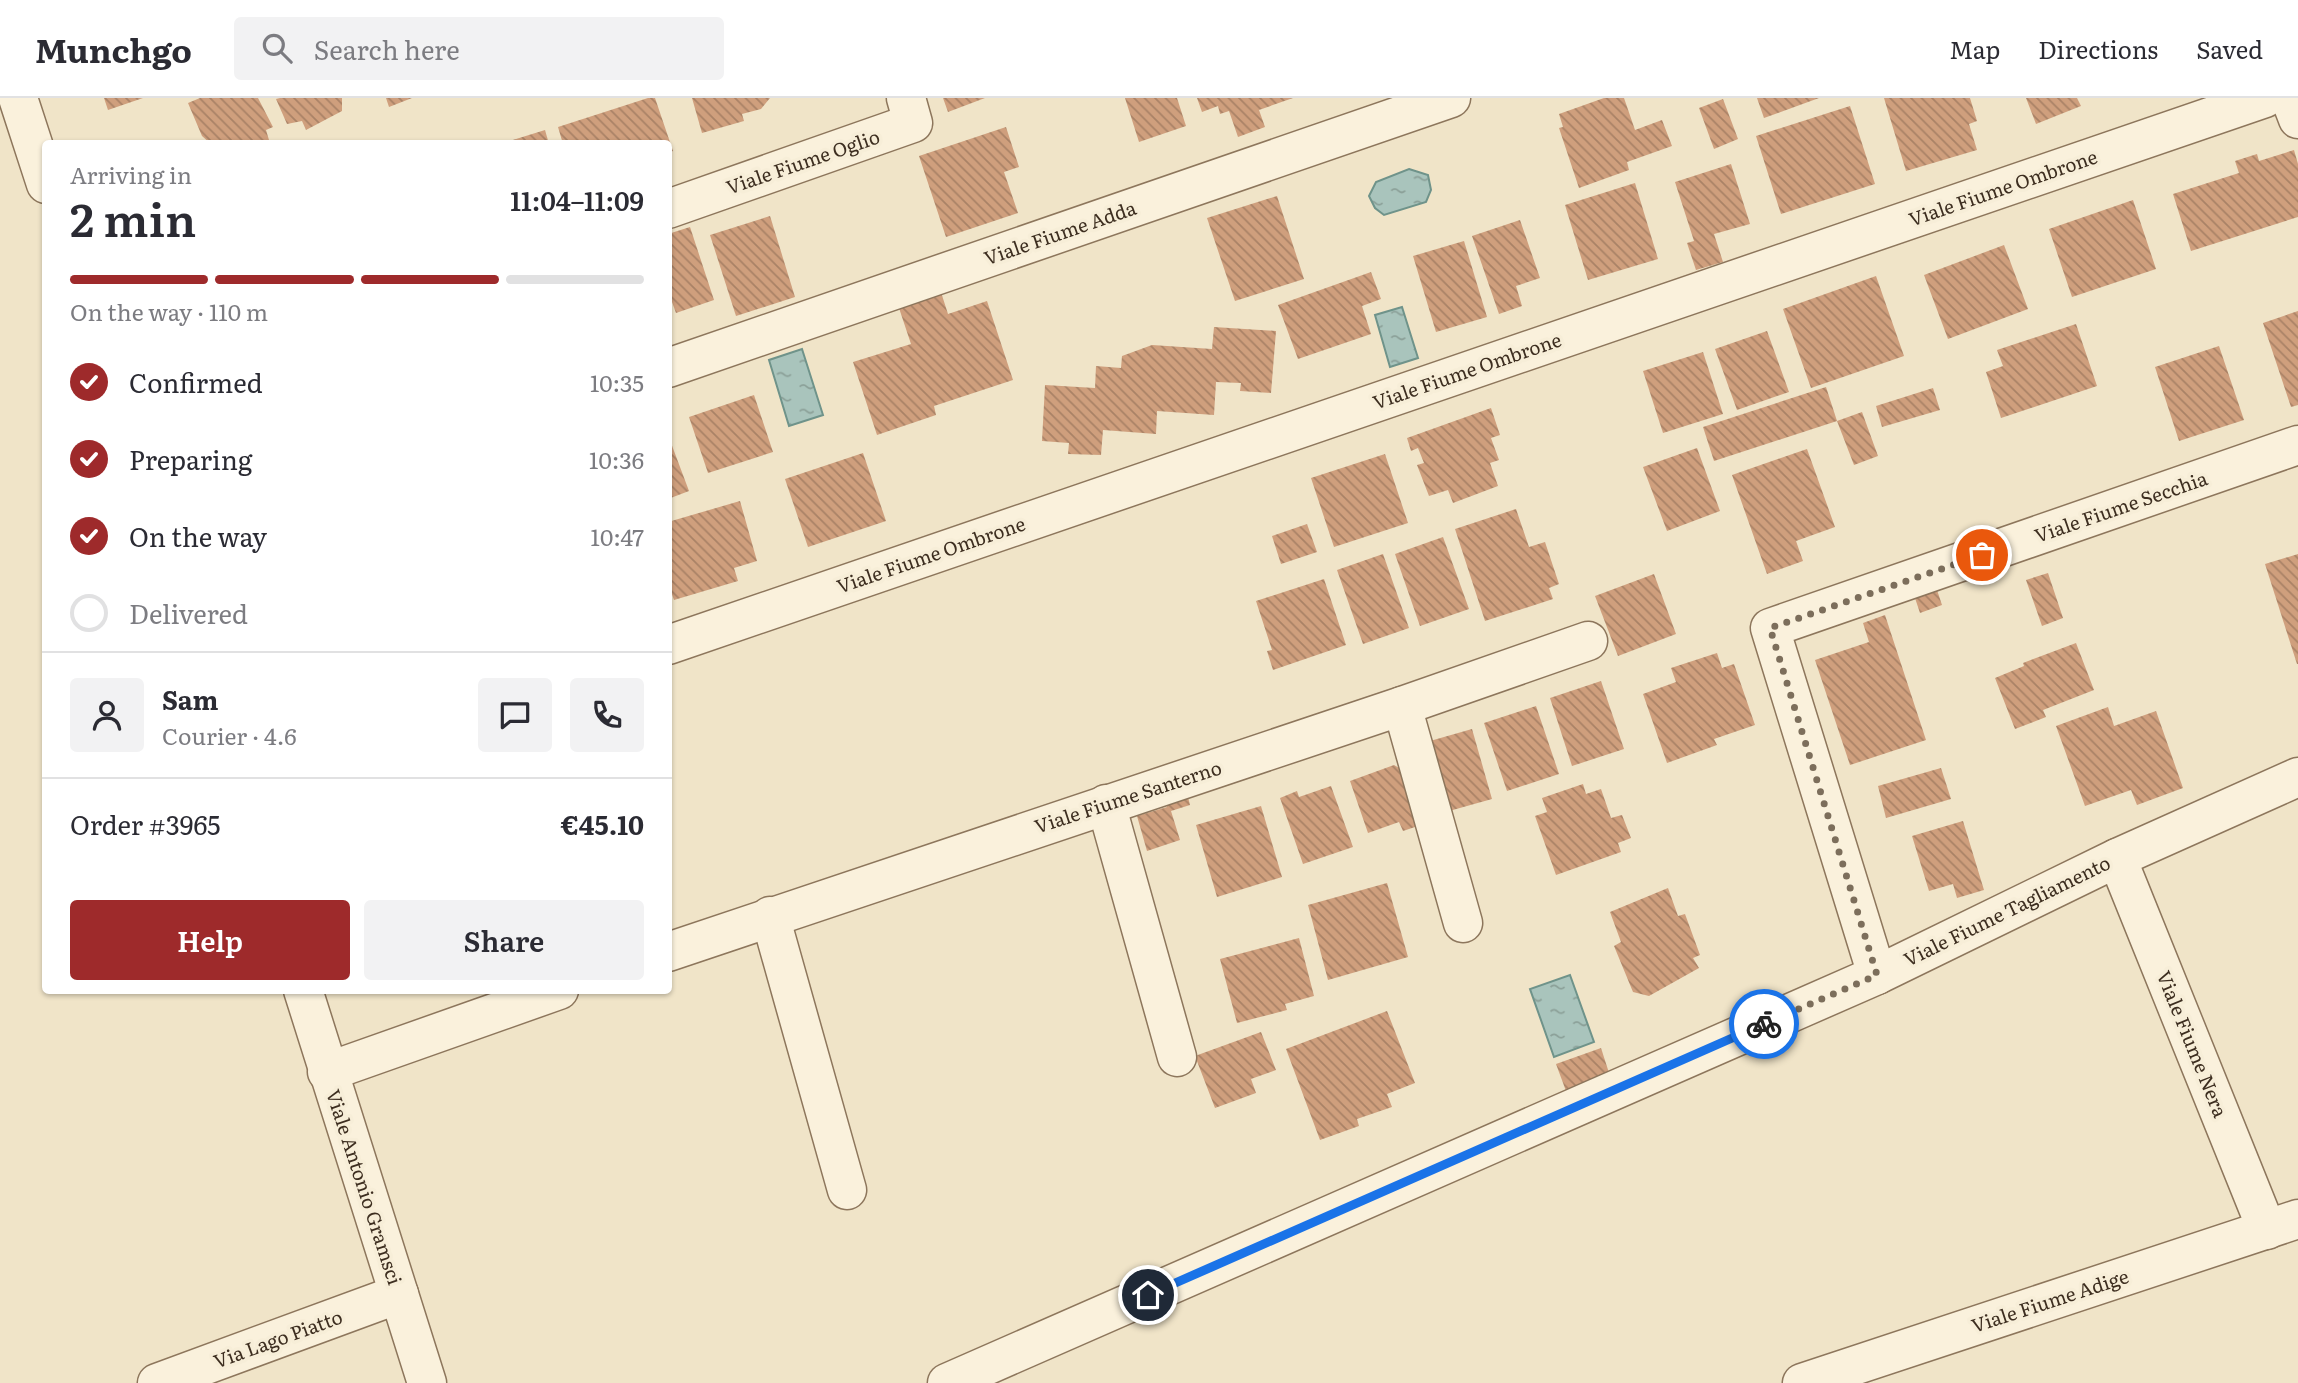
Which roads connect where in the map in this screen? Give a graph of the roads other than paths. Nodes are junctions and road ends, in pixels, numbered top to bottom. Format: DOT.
graph roads {
  1 [pos="18,98"];
  2 [pos="906,98"];
  3 [pos="1451,98"];
  4 [pos="2265,98"];
  5 [pos="2290,98"];
  6 [pos="2298,119"];
  7 [pos="42,172"];
  8 [pos="672,208"];
  9 [pos="672,367"];
  10 [pos="2298,445"];
  11 [pos="1588,641"];
  12 [pos="672,644"];
  13 [pos="1402,706"];
  14 [pos="2298,777"];
  15 [pos="1106,804"];
  16 [pos="2117,858"];
  17 [pos="770,916"];
  18 [pos="1464,923"];
  19 [pos="672,951"];
  20 [pos="1877,975"];
  21 [pos="304,994"];
  22 [pos="548,994"];
  23 [pos="1177,1057"];
  24 [pos="327,1072"];
  25 [pos="847,1190"];
  26 [pos="2282,1224"];
  27 [pos="399,1294"];
  28 [pos="157,1383"];
  29 [pos="427,1383"];
  30 [pos="947,1383"];
  31 [pos="1802,1383"];
  1 -- 7 [label="street"];
  2 -- 8 [label="street, Viale Fiume Oglio"];
  3 -- 9 [label="street, Viale Fiume Adda"];
  4 -- 12 [label="street, Viale Fiume Ombrone"];
  5 -- 6 [label="street"];
  10 -- 20 [label="street, Viale Fiume Secchia"];
  11 -- 13 [label="street, Viale Fiume Santerno"];
  13 -- 15 [label="street, Viale Fiume Santerno"];
  13 -- 18 [label="street"];
  14 -- 16 [label="street, Viale Fiume Tagliamento"];
  15 -- 17 [label="street, Viale Fiume Santerno"];
  15 -- 23 [label="street"];
  16 -- 20 [label="street, Viale Fiume Tagliamento"];
  16 -- 26 [label="street, Viale Fiume Nera"];
  17 -- 19 [label="street, Viale Fiume Santerno"];
  17 -- 25 [label="street"];
  20 -- 30 [label="street, Viale Fiume Tagliamento"];
  21 -- 24 [label="street, Viale Antonio Gramsci"];
  22 -- 24 [label="street"];
  24 -- 27 [label="street, Viale Antonio Gramsci"];
  26 -- 31 [label="street, Viale Fiume Adige"];
  27 -- 28 [label="street, Via Lago Piatto"];
  27 -- 29 [label="street, Viale Antonio Gramsci"];
}
